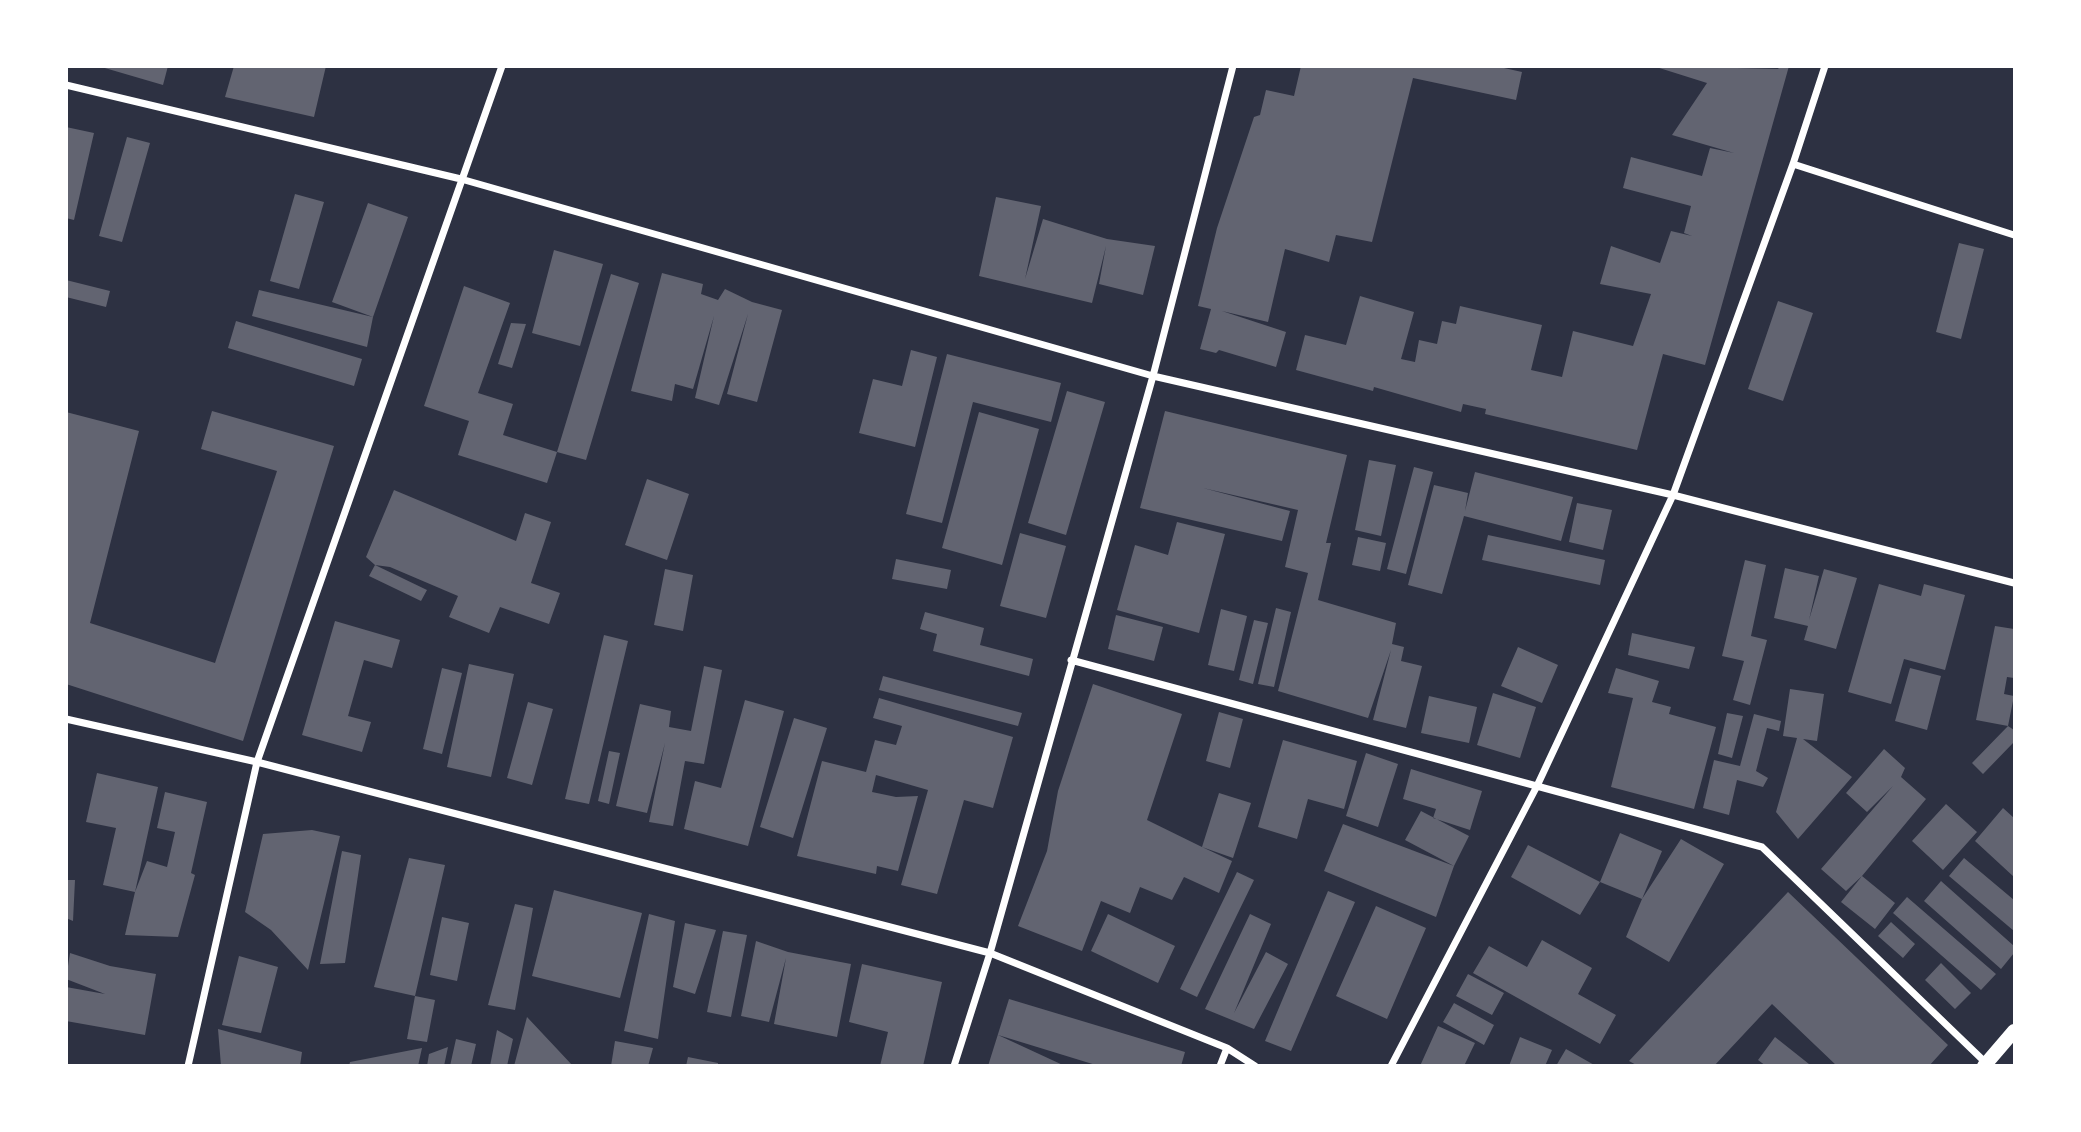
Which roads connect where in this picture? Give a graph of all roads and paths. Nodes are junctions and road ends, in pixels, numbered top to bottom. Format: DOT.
graph roads {
  1 [pos="502,66"];
  2 [pos="1233,66"];
  3 [pos="1825,66"];
  4 [pos="66,85"];
  5 [pos="1793,164"];
  6 [pos="461,179"];
  7 [pos="2014,235"];
  8 [pos="1153,376"];
  9 [pos="1673,495"];
  10 [pos="2014,583"];
  11 [pos="1071,660"];
  12 [pos="66,719"];
  13 [pos="257,762"];
  14 [pos="1537,786"];
  15 [pos="990,953"];
  16 [pos="2014,1031"];
  17 [pos="1227,1048"];
  18 [pos="1987,1065"];
  19 [pos="188,1066"];
  20 [pos="954,1066"];
  21 [pos="1220,1066"];
  22 [pos="1255,1066"];
  23 [pos="1391,1066"];
  1 -- 6 [label="street"];
  2 -- 8 [label="street"];
  3 -- 5 [label="street"];
  4 -- 6 [label="street"];
  5 -- 7 [label="street"];
  5 -- 9 [label="street"];
  6 -- 8 [label="street"];
  6 -- 13 [label="street"];
  8 -- 9 [label="street"];
  8 -- 11 [label="street"];
  9 -- 10 [label="street"];
  9 -- 14 [label="street"];
  11 -- 14 [label="street"];
  11 -- 15 [label="street"];
  12 -- 13 [label="street"];
  13 -- 15 [label="street"];
  13 -- 19 [label="street"];
  14 -- 18 [label="street"];
  14 -- 23 [label="street"];
  15 -- 17 [label="street"];
  15 -- 20 [label="street"];
  16 -- 18 [label="main road"];
  17 -- 21 [label="street"];
  17 -- 22 [label="street"];
}
